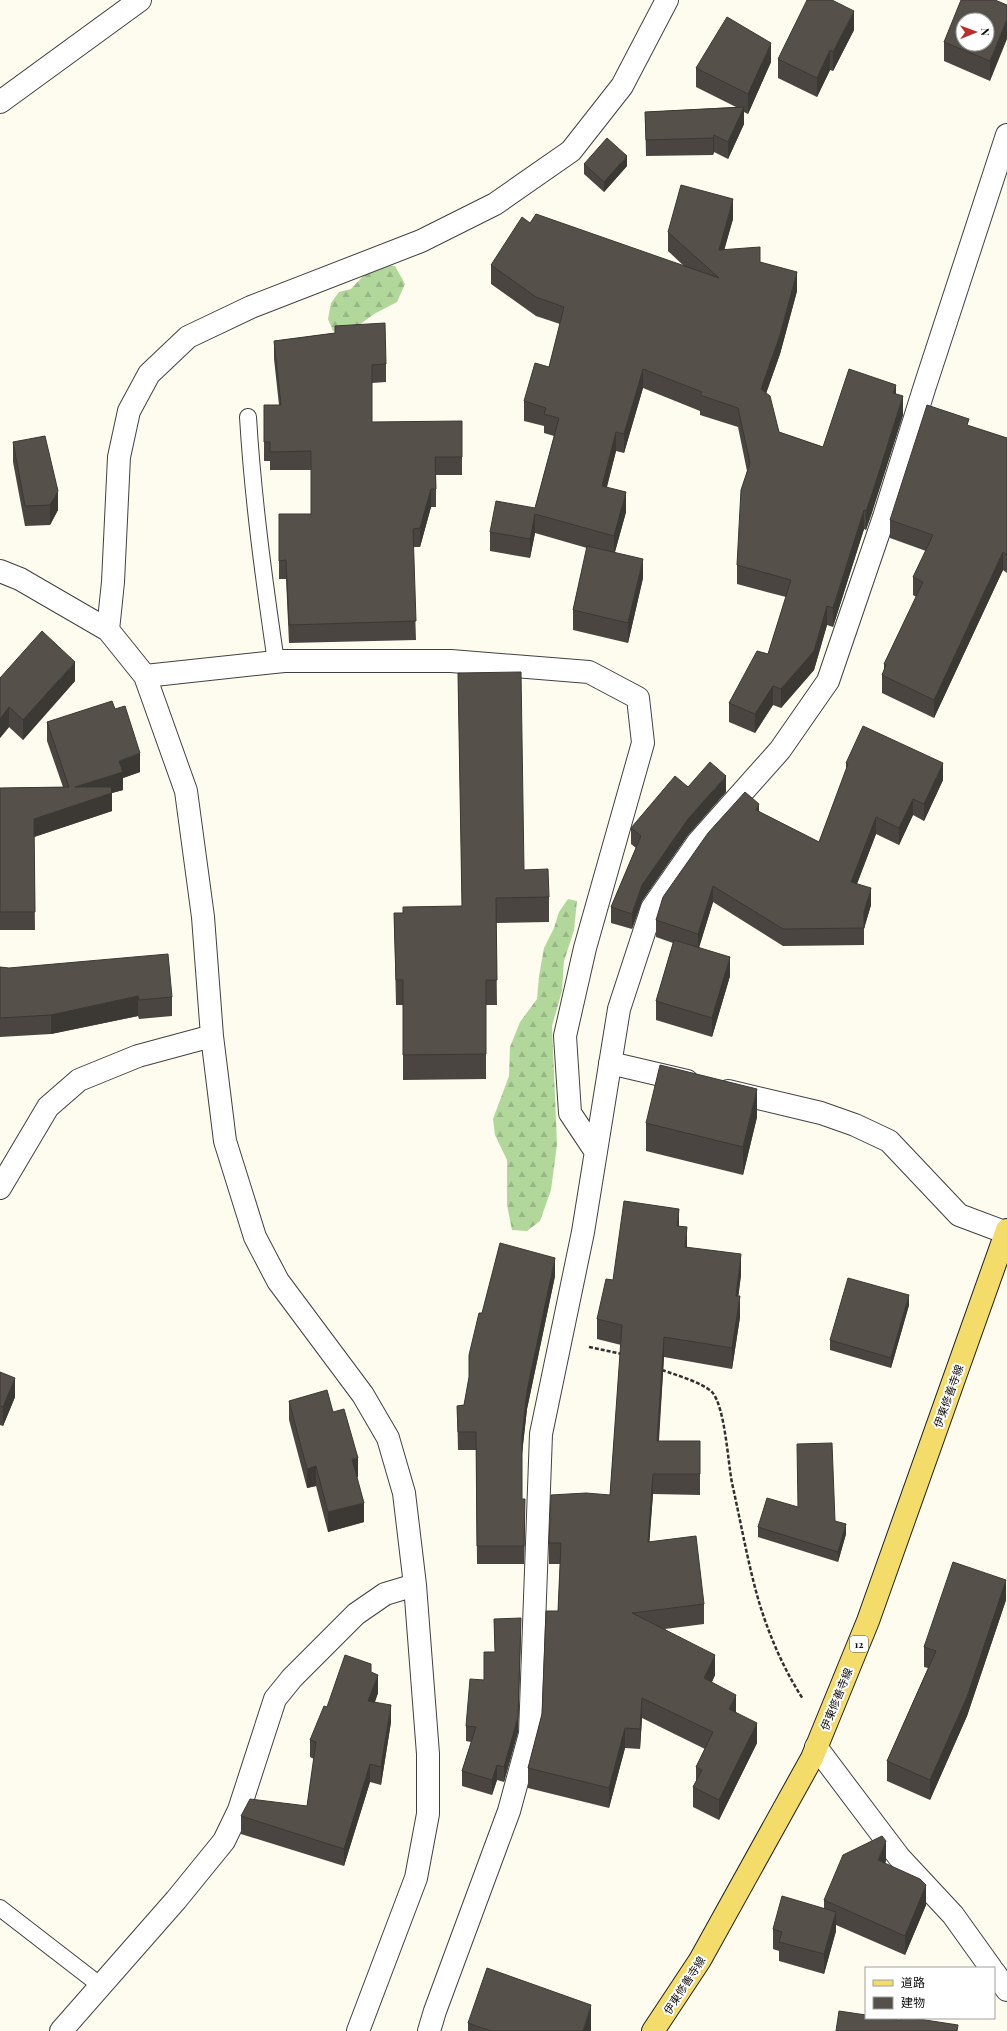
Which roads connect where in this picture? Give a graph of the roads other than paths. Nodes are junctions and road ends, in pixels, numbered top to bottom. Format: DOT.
graph roads {
  1 [pos="140,0"];
  2 [pos="667,0"];
  3 [pos="0,102"];
  4 [pos="1007,135"];
  5 [pos="248,418"];
  6 [pos="0,570"];
  7 [pos="108,630"];
  8 [pos="276,662"];
  9 [pos="145,676"];
  10 [pos="212,1036"];
  11 [pos="610,1063"];
  12 [pos="596,1152"];
  13 [pos="0,1188"];
  14 [pos="1007,1232"];
  15 [pos="415,1585"];
  16 [pos="819,1739"];
  17 [pos="0,1908"];
  18 [pos="990,1967"];
  19 [pos="995,1973"];
  20 [pos="101,1986"];
  21 [pos="1007,1990"];
  22 [pos="61,2031"];
  23 [pos="358,2031"];
  24 [pos="429,2031"];
  25 [pos="653,2031"];
  1 -- 3 [label="street"];
  2 -- 7 [label="street"];
  4 -- 11 [label="street"];
  5 -- 8 [label="lane"];
  6 -- 7 [label="street"];
  7 -- 9 [label="street"];
  8 -- 9 [label="street"];
  8 -- 12 [label="street"];
  9 -- 10 [label="street"];
  10 -- 13 [label="street"];
  10 -- 15 [label="street"];
  11 -- 12 [label="street"];
  11 -- 14 [label="street"];
  12 -- 24 [label="street"];
  14 -- 16 [label="main road, 伊東修善寺線 / 12"];
  15 -- 20 [label="street"];
  15 -- 23 [label="street"];
  16 -- 18 [label="street"];
  16 -- 25 [label="main road, 伊東修善寺線 / 12"];
  17 -- 20 [label="lane"];
  19 -- 21 [label="street"];
  20 -- 22 [label="street"];
}
